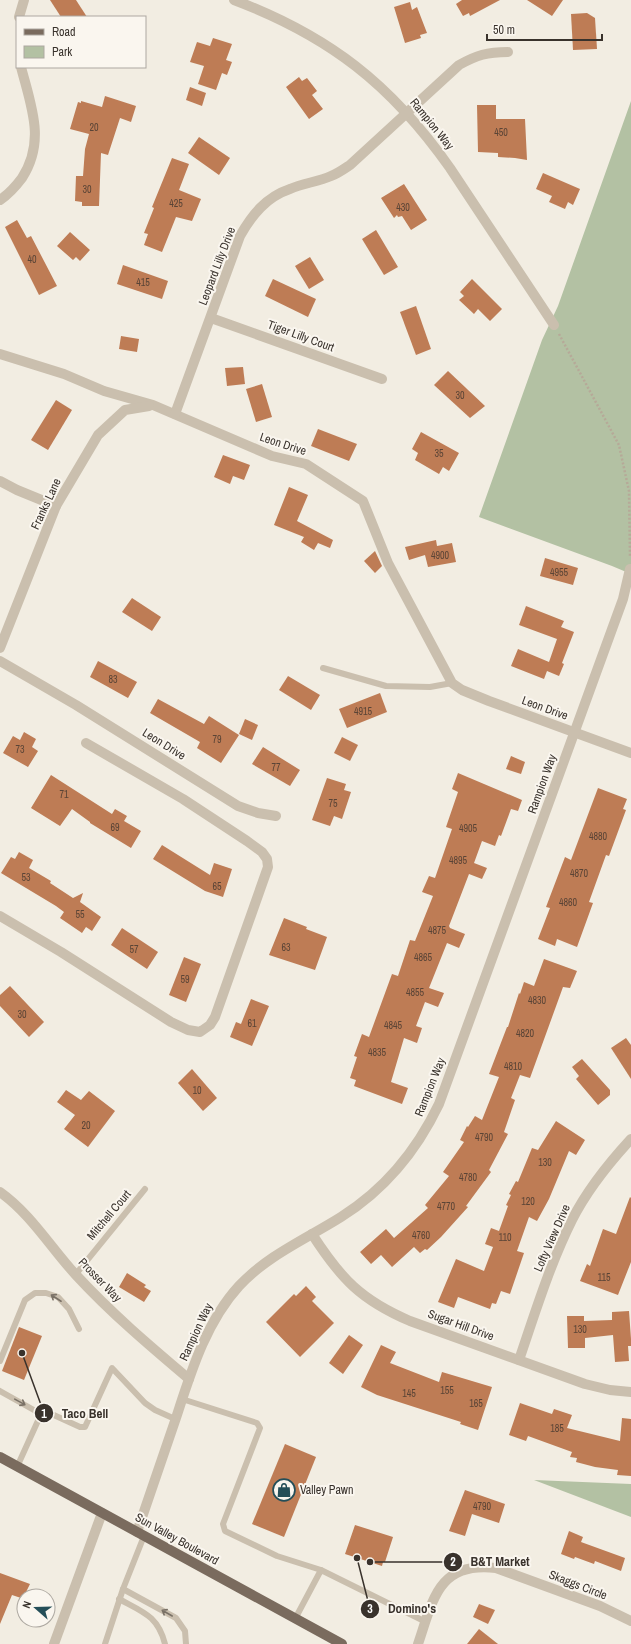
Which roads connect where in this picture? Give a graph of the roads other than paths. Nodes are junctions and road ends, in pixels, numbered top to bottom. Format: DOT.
graph roads {
  1 [pos="24,0"];
  2 [pos="234,0"];
  3 [pos="19,16"];
  4 [pos="508,52"];
  5 [pos="21,68"];
  6 [pos="407,113"];
  7 [pos="0,200"];
  8 [pos="211,318"];
  9 [pos="554,325"];
  10 [pos="0,354"];
  11 [pos="382,379"];
  12 [pos="152,405"];
  13 [pos="174,414"];
  14 [pos="0,480"];
  15 [pos="56,506"];
  16 [pos="630,570"];
  17 [pos="0,648"];
  18 [pos="0,661"];
  19 [pos="323,668"];
  20 [pos="452,683"];
  21 [pos="575,732"];
  22 [pos="86,743"];
  23 [pos="631,753"];
  24 [pos="276,816"];
  25 [pos="0,916"];
  26 [pos="631,1139"];
  27 [pos="145,1189"];
  28 [pos="0,1192"];
  29 [pos="312,1234"];
  30 [pos="76,1274"];
  31 [pos="79,1329"];
  32 [pos="519,1360"];
  33 [pos="0,1361"];
  34 [pos="189,1379"];
  35 [pos="0,1391"];
  36 [pos="631,1392"];
  37 [pos="182,1399"];
  38 [pos="41,1414"];
  39 [pos="175,1419"];
  40 [pos="0,1458"];
  41 [pos="17,1466"];
  42 [pos="102,1513"];
  43 [pos="140,1534"];
  44 [pos="321,1570"];
  45 [pos="123,1589"];
  46 [pos="119,1599"];
  47 [pos="295,1619"];
  48 [pos="631,1621"];
  49 [pos="426,1622"];
  50 [pos="54,1644"];
  51 [pos="105,1644"];
  52 [pos="165,1644"];
  53 [pos="186,1644"];
  54 [pos="342,1644"];
  55 [pos="418,1644"];
  1 -- 3 [label="street"];
  2 -- 6 [label="street, Rampion Way"];
  4 -- 6 [label="street, Leopard Lilly Drive"];
  5 -- 7 [label="street"];
  6 -- 8 [label="street, Leopard Lilly Drive"];
  6 -- 9 [label="street, Rampion Way"];
  8 -- 11 [label="street, Tiger Lilly Court"];
  8 -- 13 [label="street, Leopard Lilly Drive"];
  10 -- 12 [label="street, Leon Drive"];
  12 -- 13 [label="street, Leon Drive"];
  12 -- 15 [label="street, Franks Lane"];
  13 -- 20 [label="street, Leon Drive"];
  14 -- 15 [label="street"];
  15 -- 17 [label="street, Franks Lane"];
  16 -- 21 [label="street, Rampion Way"];
  18 -- 24 [label="street, Leon Drive"];
  19 -- 20 [label="lane"];
  20 -- 21 [label="street, Leon Drive"];
  21 -- 23 [label="street, Leon Drive"];
  21 -- 29 [label="street, Rampion Way"];
  22 -- 25 [label="street"];
  26 -- 32 [label="street, Lofty View Drive"];
  27 -- 30 [label="lane, Mitchell Court"];
  28 -- 30 [label="street, Prosser Way"];
  29 -- 32 [label="street, Sugar Hill Drive"];
  29 -- 34 [label="street, Rampion Way"];
  30 -- 34 [label="street, Prosser Way"];
  31 -- 33 [label="lane, one-way"];
  32 -- 36 [label="street, Sugar Hill Drive"];
  34 -- 37 [label="street, Rampion Way"];
  35 -- 38 [label="lane, one-way"];
  37 -- 39 [label="street, Rampion Way"];
  37 -- 44 [label="lane"];
  38 -- 39 [label="lane"];
  38 -- 41 [label="lane"];
  39 -- 43 [label="street, Rampion Way"];
  40 -- 41 [label="main road, Sun Valley Boulevard"];
  41 -- 42 [label="main road, Sun Valley Boulevard"];
  42 -- 43 [label="main road, Sun Valley Boulevard"];
  42 -- 50 [label="street"];
  43 -- 45 [label="lane"];
  43 -- 47 [label="main road, Sun Valley Boulevard"];
  44 -- 47 [label="lane"];
  44 -- 49 [label="lane"];
  45 -- 46 [label="lane"];
  53 -- 45 [label="lane, one-way"];
  46 -- 51 [label="lane"];
  46 -- 52 [label="lane"];
  47 -- 54 [label="main road, Sun Valley Boulevard"];
  48 -- 49 [label="street, Skaggs Circle"];
  49 -- 55 [label="street, Skaggs Circle"];
}
